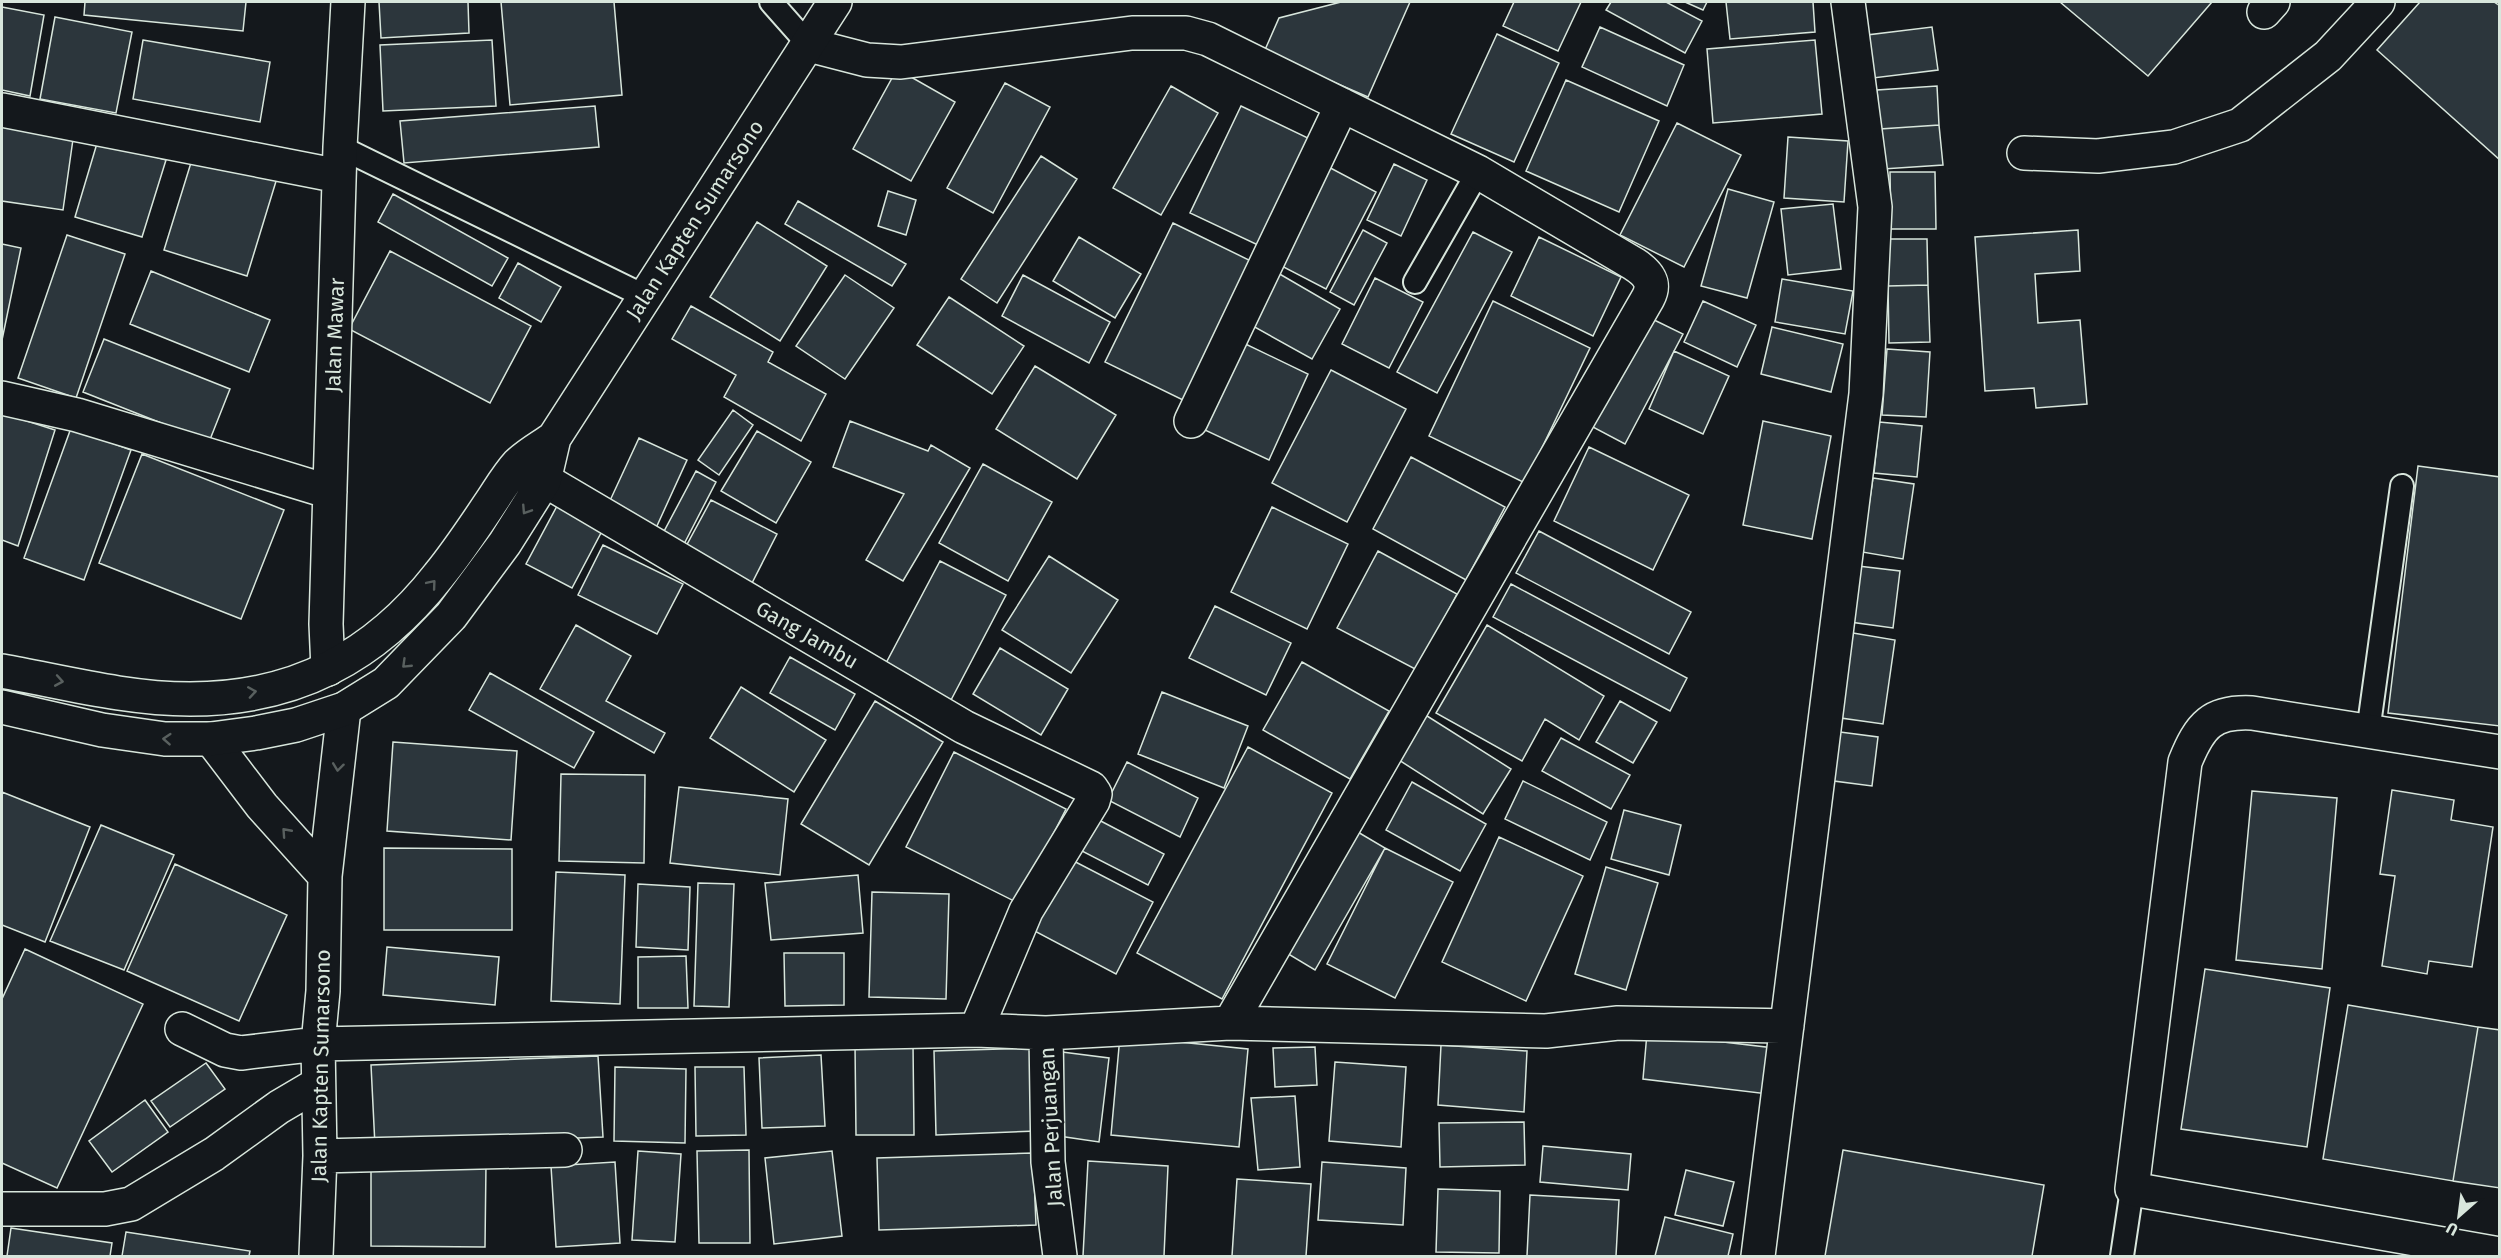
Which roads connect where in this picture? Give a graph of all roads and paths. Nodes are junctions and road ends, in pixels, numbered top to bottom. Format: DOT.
graph roads {
  1 [pos="348,2"];
  2 [pos="771,2"];
  3 [pos="835,2"];
  4 [pos="1848,2"];
  5 [pos="2378,2"];
  6 [pos="809,45"];
  7 [pos="1342,105"];
  8 [pos="2,110"];
  9 [pos="2024,153"];
  10 [pos="340,161"];
  11 [pos="1478,172"];
  12 [pos="1415,282"];
  13 [pos="646,297"];
  14 [pos="2,398"];
  15 [pos="1191,421"];
  16 [pos="531,473"];
  17 [pos="2402,486"];
  18 [pos="330,492"];
  19 [pos="328,669"];
  20 [pos="2,671"];
  21 [pos="2,707"];
  22 [pos="344,709"];
  23 [pos="2368,732"];
  24 [pos="211,740"];
  25 [pos="2499,752"];
  26 [pos="325,876"];
  27 [pos="1230,1023"];
  28 [pos="1787,1026"];
  29 [pos="182,1029"];
  30 [pos="976,1030"];
  31 [pos="1046,1033"];
  32 [pos="318,1044"];
  33 [pos="318,1084"];
  34 [pos="565,1150"];
  35 [pos="320,1156"];
  36 [pos="2132,1189"];
  37 [pos="2,1209"];
  38 [pos="2499,1254"];
  39 [pos="316,1257"];
  40 [pos="1060,1257"];
  41 [pos="1758,1257"];
  42 [pos="2122,1257"];
  1 -- 10 [label="main road, Jalan Mawar"];
  2 -- 6 [label="lane"];
  3 -- 6 [label="main road, Jalan Kapten Sumarsono"];
  4 -- 28 [label="main road"];
  5 -- 9 [label="main road"];
  6 -- 7 [label="main road"];
  6 -- 13 [label="main road, Jalan Kapten Sumarsono"];
  7 -- 11 [label="main road"];
  7 -- 15 [label="main road"];
  8 -- 10 [label="main road"];
  10 -- 13 [label="lane"];
  10 -- 18 [label="main road, Jalan Mawar"];
  11 -- 12 [label="lane"];
  11 -- 27 [label="main road"];
  13 -- 16 [label="main road, Jalan Kapten Sumarsono"];
  14 -- 18 [label="main road"];
  19 -- 16 [label="main road, Jalan Kapten Sumarsono, one-way"];
  16 -- 22 [label="main road, Jalan Kapten Sumarsono, one-way"];
  16 -- 30 [label="main road, Gang Jambu"];
  17 -- 23 [label="lane"];
  18 -- 19 [label="main road, Jalan Mawar"];
  20 -- 19 [label="main road, Jalan Kapten Sumarsono, one-way"];
  24 -- 21 [label="main road, Jalan Kapten Sumarsono, one-way"];
  22 -- 24 [label="main road, Jalan Kapten Sumarsono"];
  22 -- 26 [label="main road, Jalan Kapten Sumarsono, one-way"];
  23 -- 25 [label="main road"];
  23 -- 36 [label="main road"];
  26 -- 24 [label="main road, one-way"];
  26 -- 32 [label="main road, Jalan Kapten Sumarsono"];
  27 -- 28 [label="main road"];
  27 -- 31 [label="main road"];
  28 -- 41 [label="main road"];
  29 -- 32 [label="main road"];
  30 -- 31 [label="main road"];
  30 -- 32 [label="main road"];
  31 -- 40 [label="main road, Jalan Perjuangan"];
  32 -- 33 [label="main road, Jalan Kapten Sumarsono"];
  33 -- 35 [label="main road, Jalan Kapten Sumarsono"];
  33 -- 37 [label="main road"];
  34 -- 35 [label="main road"];
  35 -- 39 [label="main road, Jalan Kapten Sumarsono"];
  36 -- 38 [label="main road"];
  36 -- 42 [label="lane"];
}
